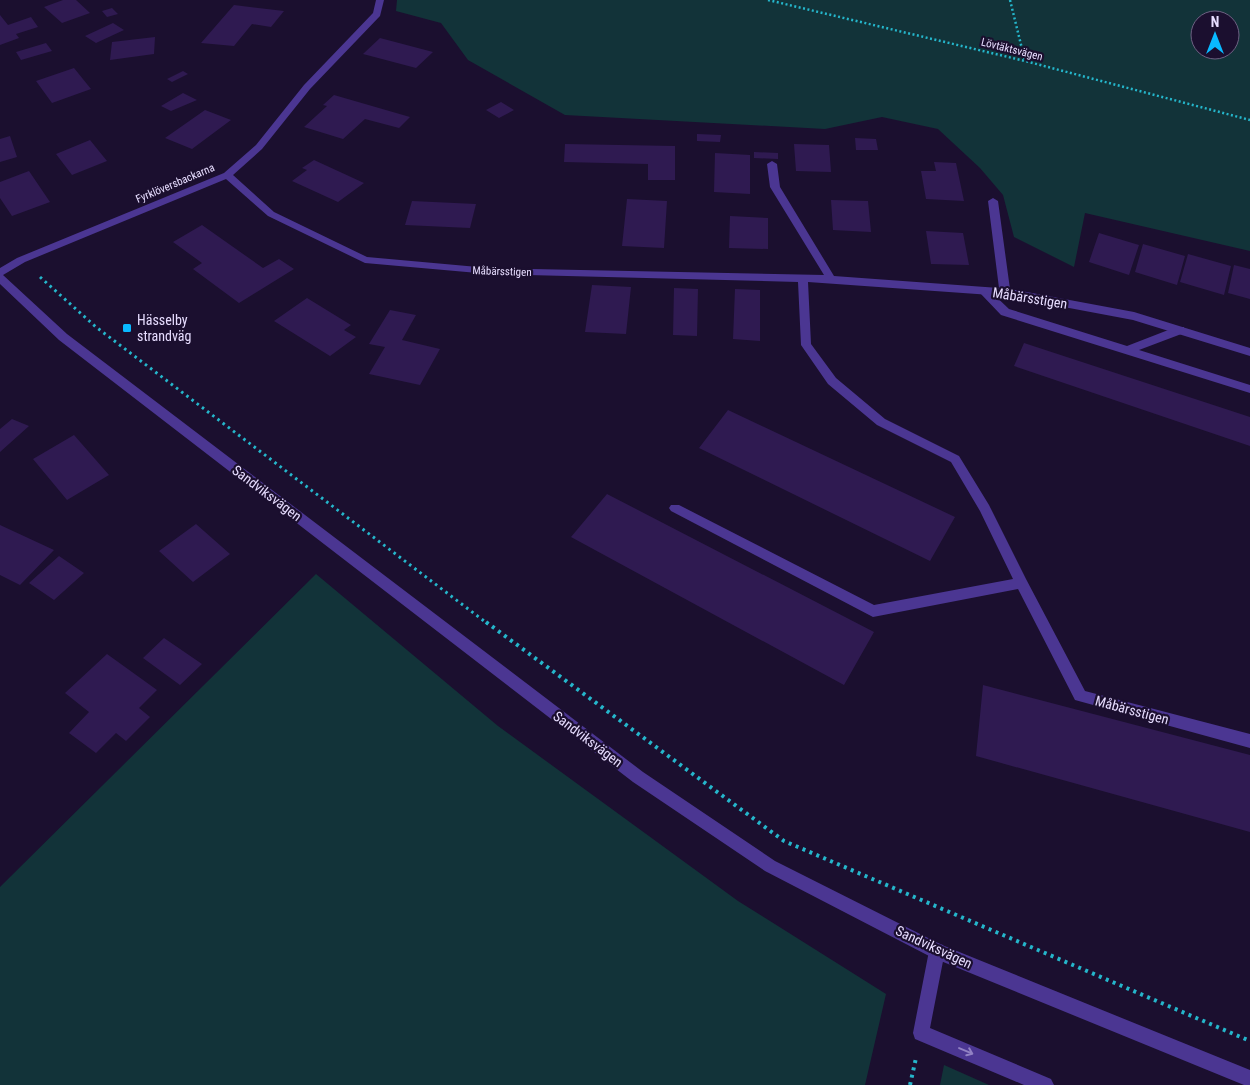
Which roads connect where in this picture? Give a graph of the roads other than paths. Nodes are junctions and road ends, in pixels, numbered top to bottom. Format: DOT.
graph roads {
  1 [pos="380,0"];
  2 [pos="772,164"];
  3 [pos="227,175"];
  4 [pos="993,201"];
  5 [pos="0,273"];
  6 [pos="0,278"];
  7 [pos="804,278"];
  8 [pos="831,278"];
  9 [pos="984,291"];
  10 [pos="1006,292"];
  11 [pos="1180,330"];
  12 [pos="1128,350"];
  13 [pos="1250,352"];
  14 [pos="1250,389"];
  15 [pos="675,508"];
  16 [pos="1021,583"];
  17 [pos="1250,741"];
  18 [pos="936,951"];
  19 [pos="1250,1079"];
  20 [pos="1045,1085"];
  1 -- 3 [label="street, Fyrklöversbackarna"];
  2 -- 8 [label="street"];
  3 -- 5 [label="street, Fyrklöversbackarna"];
  3 -- 7 [label="street, Måbärsstigen"];
  4 -- 10 [label="street"];
  6 -- 18 [label="street, Sandviksvägen"];
  7 -- 8 [label="street, Måbärsstigen"];
  7 -- 16 [label="street, Måbärsstigen"];
  8 -- 9 [label="street, Måbärsstigen"];
  9 -- 10 [label="street, Måbärsstigen"];
  9 -- 12 [label="street"];
  10 -- 11 [label="street, Måbärsstigen"];
  11 -- 12 [label="street"];
  11 -- 13 [label="street, Måbärsstigen"];
  12 -- 14 [label="street"];
  15 -- 16 [label="street"];
  16 -- 17 [label="street, Måbärsstigen"];
  18 -- 19 [label="street, Sandviksvägen"];
  18 -- 20 [label="street, one-way"];
}
